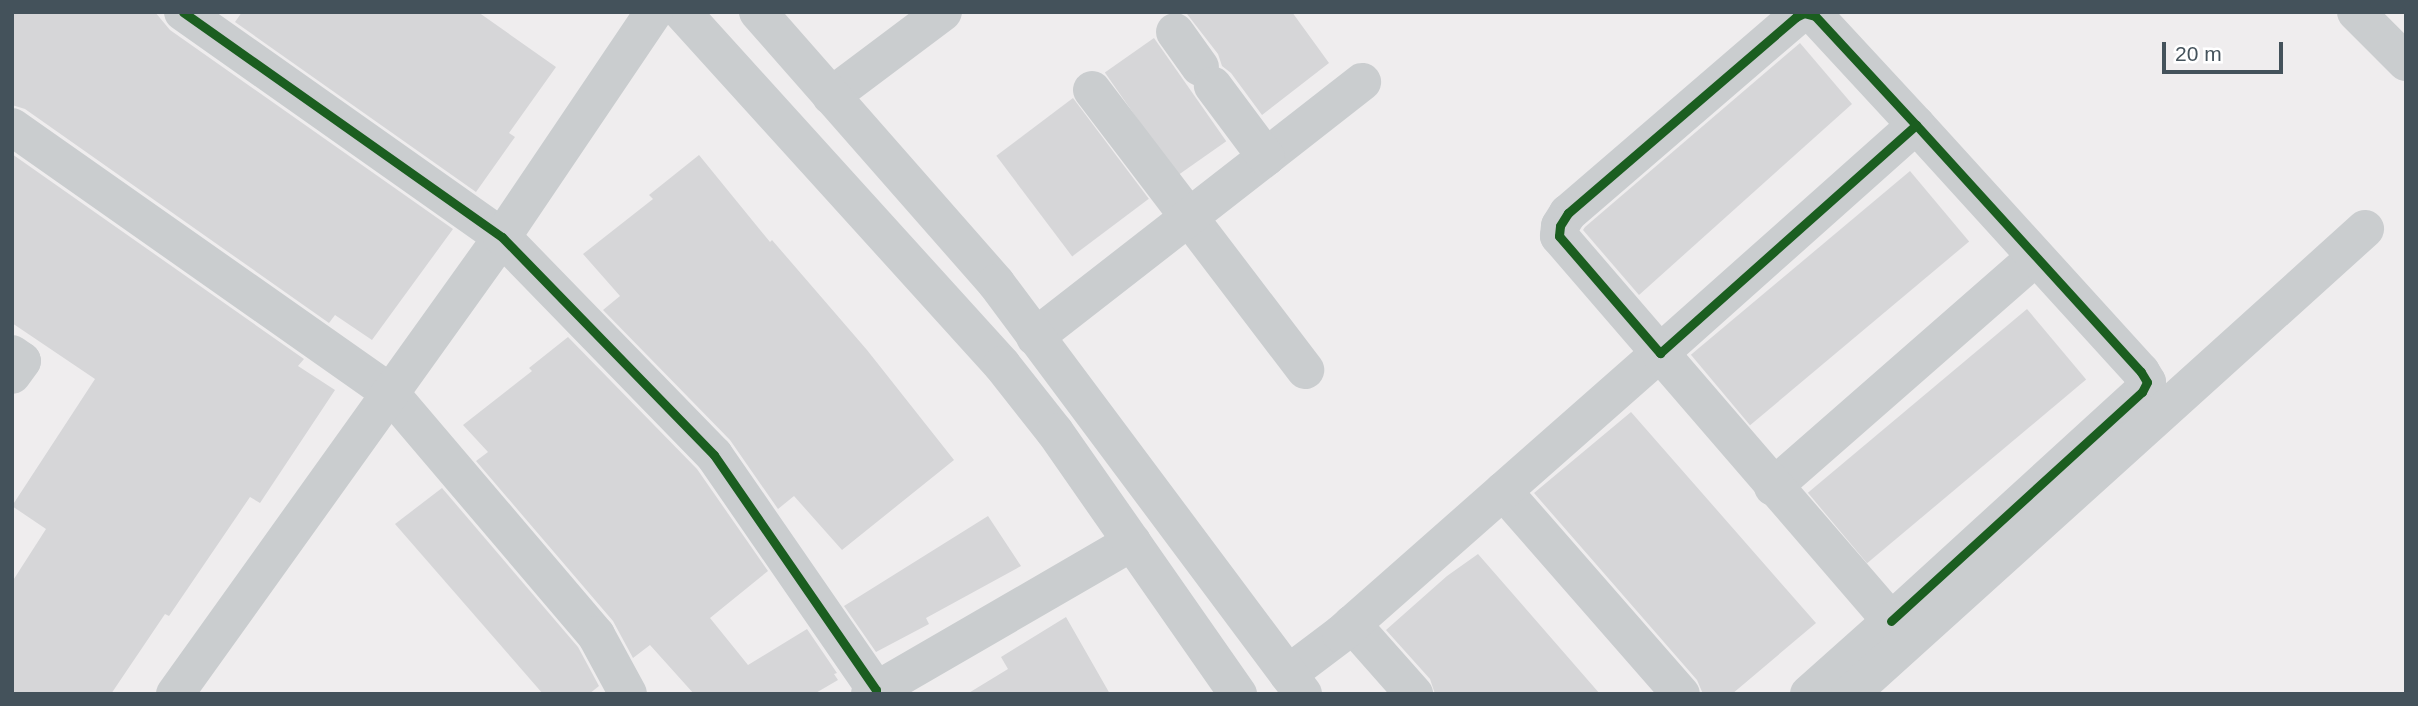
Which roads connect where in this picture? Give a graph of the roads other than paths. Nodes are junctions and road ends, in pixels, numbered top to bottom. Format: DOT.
graph roads {
  1 [pos="183,12"];
  2 [pos="653,12"];
  3 [pos="682,12"];
  4 [pos="758,12"];
  5 [pos="943,12"];
  6 [pos="2356,12"];
  7 [pos="1175,32"];
  8 [pos="2406,62"];
  9 [pos="1362,82"];
  10 [pos="1092,90"];
  11 [pos="831,96"];
  12 [pos="1916,125"];
  13 [pos="12,127"];
  14 [pos="1266,158"];
  15 [pos="1190,218"];
  16 [pos="2365,229"];
  17 [pos="502,237"];
  18 [pos="2036,257"];
  19 [pos="1035,337"];
  20 [pos="1660,353"];
  21 [pos="12,354"];
  22 [pos="1305,370"];
  23 [pos="12,375"];
  24 [pos="390,393"];
  25 [pos="1773,487"];
  26 [pos="1503,491"];
  27 [pos="1132,542"];
  28 [pos="1891,621"];
  29 [pos="1352,624"];
  30 [pos="1295,684"];
  31 [pos="874,693"];
  32 [pos="175,694"];
  33 [pos="628,694"];
  34 [pos="1238,694"];
  35 [pos="1413,694"];
  36 [pos="1681,694"];
  37 [pos="1810,694"];
  38 [pos="1850,694"];
  1 -- 17 [label="street"];
  2 -- 17 [label="street"];
  3 -- 27 [label="street"];
  4 -- 11 [label="street"];
  5 -- 11 [label="street"];
  6 -- 8 [label="street"];
  7 -- 14 [label="street"];
  9 -- 14 [label="street"];
  10 -- 15 [label="street"];
  11 -- 19 [label="street"];
  12 -- 18 [label="street"];
  12 -- 20 [label="street"];
  12 -- 20 [label="street"];
  13 -- 24 [label="street"];
  14 -- 15 [label="street"];
  15 -- 19 [label="street"];
  15 -- 22 [label="street"];
  16 -- 38 [label="street"];
  17 -- 24 [label="street"];
  17 -- 31 [label="street"];
  18 -- 25 [label="street"];
  18 -- 28 [label="street"];
  19 -- 30 [label="street"];
  20 -- 25 [label="street"];
  20 -- 26 [label="street"];
  21 -- 23 [label="street"];
  24 -- 32 [label="street"];
  24 -- 33 [label="street"];
  25 -- 28 [label="street"];
  26 -- 29 [label="street"];
  26 -- 36 [label="street"];
  27 -- 31 [label="street"];
  27 -- 34 [label="street"];
  28 -- 37 [label="street"];
  29 -- 30 [label="street"];
  29 -- 35 [label="street"];
}
